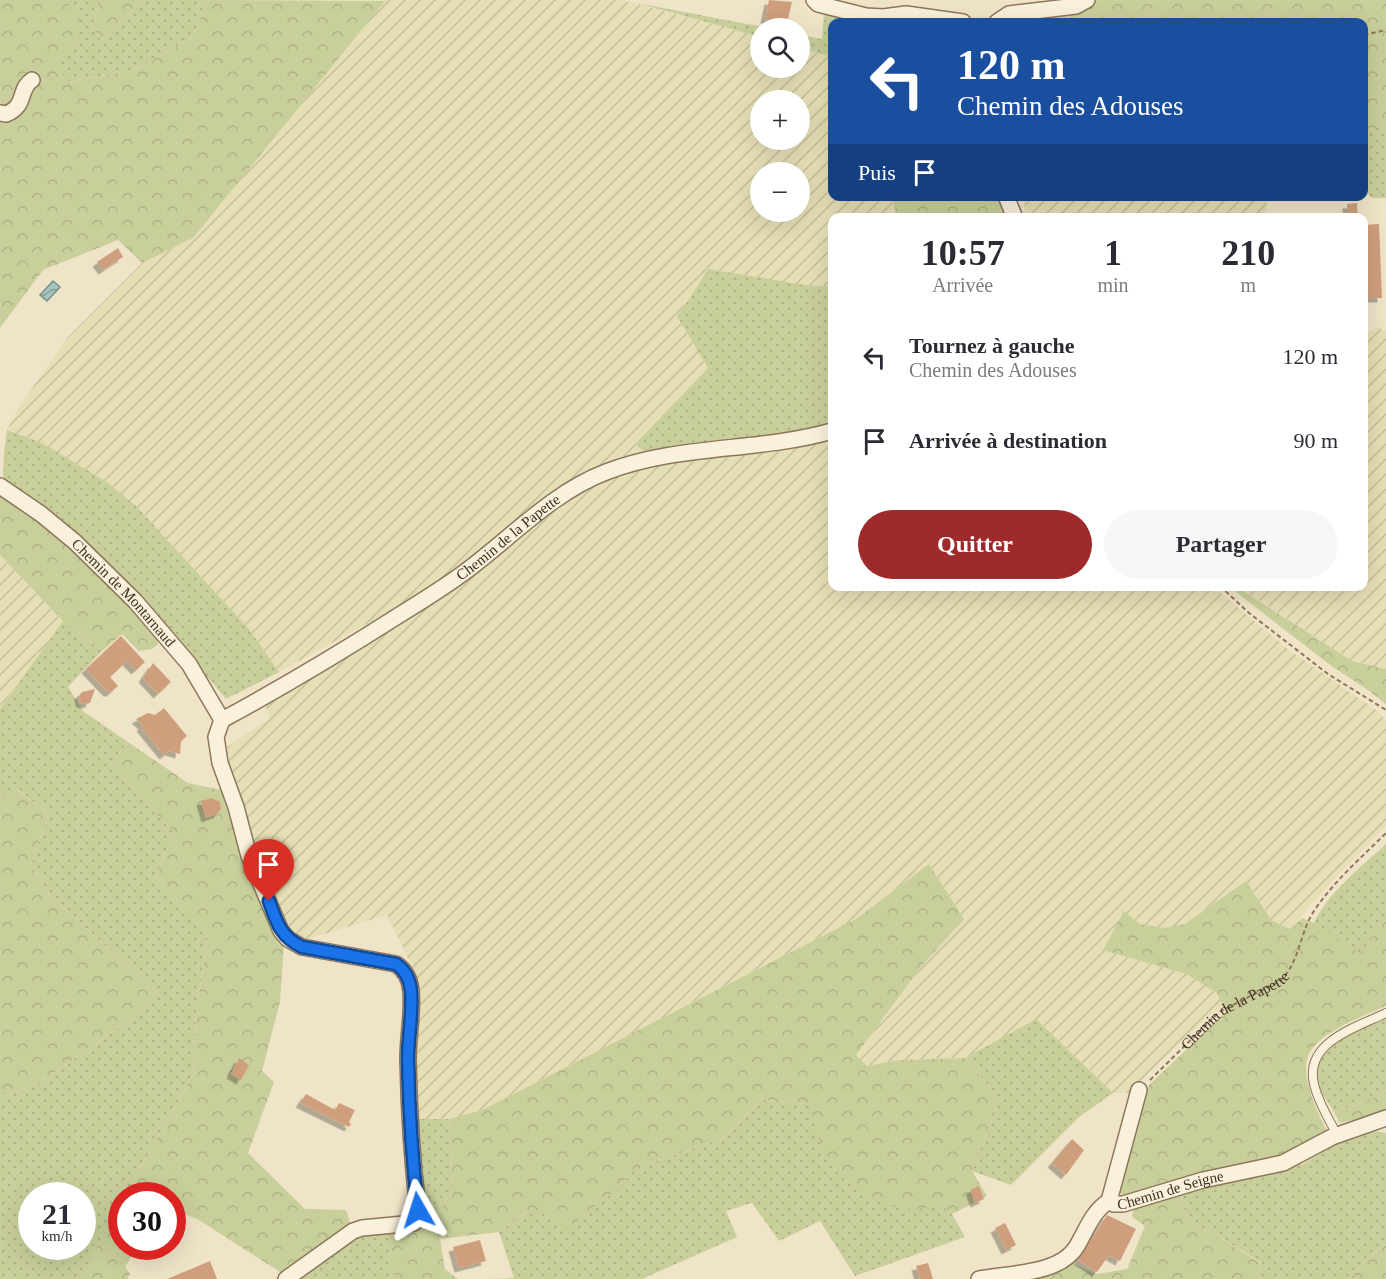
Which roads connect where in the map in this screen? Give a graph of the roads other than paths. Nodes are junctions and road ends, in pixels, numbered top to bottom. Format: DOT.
graph roads {
  1 [pos="814,0"];
  2 [pos="1087,0"];
  3 [pos="930,18"];
  4 [pos="1004,18"];
  5 [pos="32,80"];
  6 [pos="0,113"];
  7 [pos="828,432"];
  8 [pos="0,486"];
  9 [pos="220,723"];
  10 [pos="1386,1013"];
  11 [pos="1139,1090"];
  12 [pos="1386,1118"];
  13 [pos="1337,1135"];
  14 [pos="1108,1201"];
  15 [pos="286,1279"];
  16 [pos="979,1279"];
  1 -- 3 [label="street"];
  2 -- 4 [label="street"];
  5 -- 6 [label="street"];
  7 -- 9 [label="street, Chemin de la Papette"];
  8 -- 9 [label="street, Chemin de Montarnaud"];
  9 -- 15 [label="street"];
  10 -- 13 [label="lane"];
  11 -- 14 [label="street"];
  12 -- 13 [label="street, Chemin de Seigne"];
  13 -- 14 [label="street, Chemin de Seigne"];
  14 -- 16 [label="street, Chemin de Seigne"];
}
